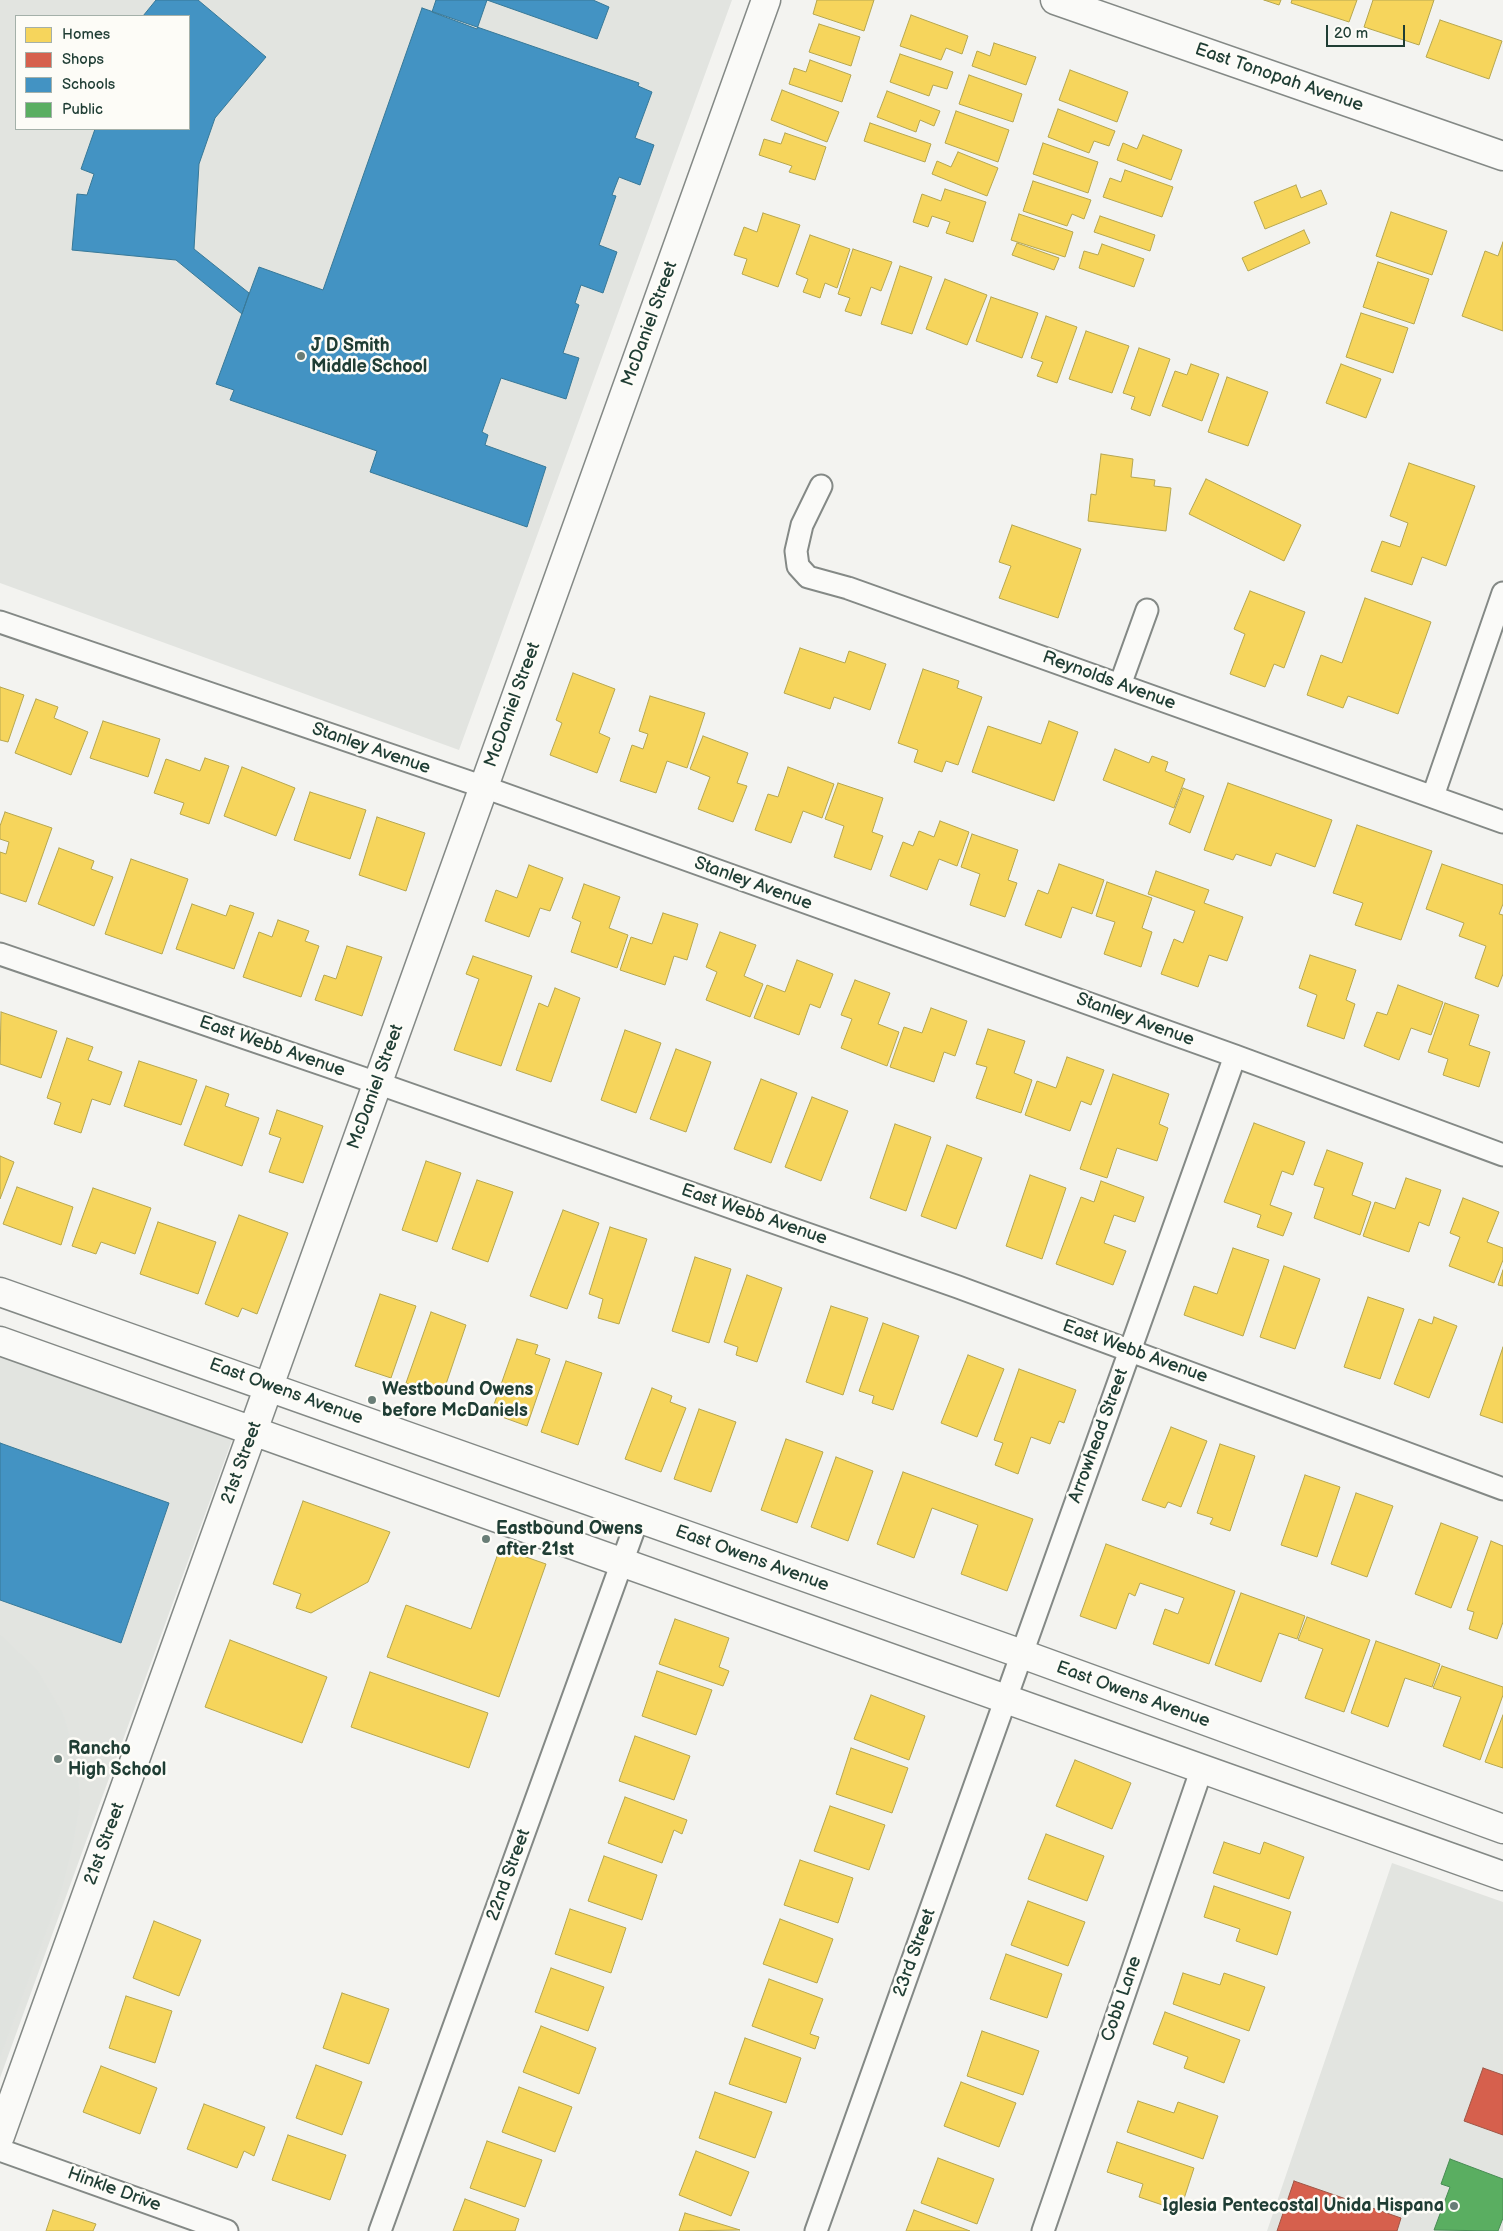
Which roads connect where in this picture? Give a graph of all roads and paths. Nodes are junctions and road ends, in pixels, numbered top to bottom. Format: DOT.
graph roads {
  1 [pos="766,0"];
  2 [pos="1055,0"];
  3 [pos="1503,156"];
  4 [pos="821,486"];
  5 [pos="1503,593"];
  6 [pos="1146,610"];
  7 [pos="0,622"];
  8 [pos="1120,685"];
  9 [pos="484,787"];
  10 [pos="1433,796"];
  11 [pos="1503,822"];
  12 [pos="0,954"];
  13 [pos="1235,1056"];
  14 [pos="378,1084"];
  15 [pos="1503,1155"];
  16 [pos="0,1292"];
  17 [pos="0,1341"];
  18 [pos="1130,1350"];
  19 [pos="261,1409"];
  20 [pos="1503,1489"];
  21 [pos="638,1518"];
  22 [pos="622,1562"];
  23 [pos="1014,1676"];
  24 [pos="1202,1768"];
  25 [pos="1503,1829"];
  26 [pos="1503,1876"];
  27 [pos="0,2136"];
  28 [pos="0,2150"];
  29 [pos="227,2231"];
  30 [pos="380,2231"];
  31 [pos="816,2231"];
  32 [pos="1043,2231"];
  1 -- 9 [label="main road, McDaniel Street"];
  2 -- 3 [label="main road, East Tonopah Avenue"];
  4 -- 8 [label="street, Reynolds Avenue"];
  5 -- 10 [label="street"];
  6 -- 8 [label="street"];
  7 -- 9 [label="street, Stanley Avenue"];
  8 -- 10 [label="street, Reynolds Avenue"];
  9 -- 13 [label="street, Stanley Avenue"];
  9 -- 14 [label="main road, McDaniel Street"];
  10 -- 11 [label="street, Reynolds Avenue"];
  12 -- 14 [label="street, East Webb Avenue"];
  13 -- 15 [label="street, Stanley Avenue"];
  13 -- 18 [label="street, Arrowhead Street"];
  14 -- 18 [label="street, East Webb Avenue"];
  14 -- 19 [label="main road, McDaniel Street"];
  16 -- 19 [label="main road, East Owens Avenue"];
  17 -- 19 [label="main road, East Owens Avenue"];
  18 -- 20 [label="street, East Webb Avenue"];
  18 -- 23 [label="street, Arrowhead Street"];
  19 -- 21 [label="main road, East Owens Avenue"];
  19 -- 22 [label="main road, East Owens Avenue"];
  19 -- 27 [label="main road, 21st Street"];
  21 -- 22 [label="street, 22nd Street"];
  21 -- 23 [label="main road, East Owens Avenue"];
  22 -- 23 [label="main road, East Owens Avenue"];
  22 -- 30 [label="street, 22nd Street"];
  23 -- 24 [label="main road, East Owens Avenue"];
  23 -- 25 [label="main road, East Owens Avenue"];
  23 -- 31 [label="street, 23rd Street"];
  24 -- 26 [label="main road, East Owens Avenue"];
  24 -- 32 [label="street, Cobb Lane"];
  28 -- 29 [label="street, Hinkle Drive"];
}
